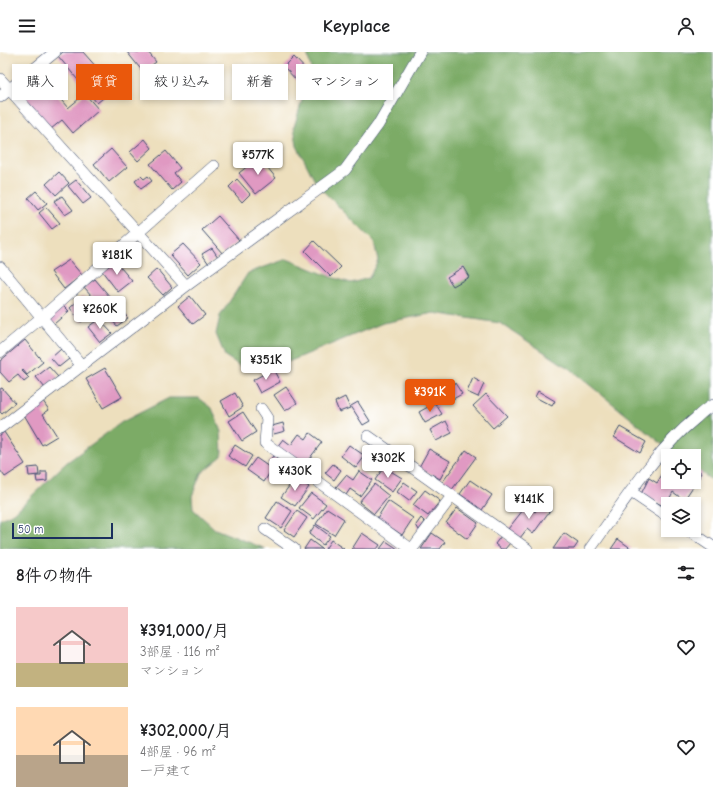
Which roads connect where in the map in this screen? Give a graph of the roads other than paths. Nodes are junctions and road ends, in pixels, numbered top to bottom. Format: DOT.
graph roads {
  1 [pos="55,52"];
  2 [pos="420,52"];
  3 [pos="0,79"];
  4 [pos="10,89"];
  5 [pos="0,97"];
  6 [pos="214,166"];
  7 [pos="138,232"];
  8 [pos="0,267"];
  9 [pos="186,286"];
  10 [pos="41,318"];
  11 [pos="0,352"];
  12 [pos="82,366"];
  13 [pos="713,405"];
  14 [pos="261,409"];
  15 [pos="0,428"];
  16 [pos="368,436"];
  17 [pos="631,492"];
  18 [pos="452,496"];
  19 [pos="661,512"];
  20 [pos="265,529"];
  21 [pos="699,537"];
  22 [pos="713,546"];
  23 [pos="294,549"];
  24 [pos="412,549"];
  25 [pos="527,549"];
  26 [pos="590,549"];
  1 -- 4 [label="street"];
  2 -- 9 [label="street"];
  3 -- 4 [label="street"];
  4 -- 5 [label="street"];
  4 -- 7 [label="street"];
  6 -- 7 [label="street"];
  7 -- 9 [label="street"];
  7 -- 10 [label="street"];
  8 -- 10 [label="street"];
  9 -- 12 [label="street"];
  10 -- 11 [label="street"];
  10 -- 12 [label="street"];
  12 -- 15 [label="street"];
  13 -- 17 [label="street"];
  14 -- 24 [label="street"];
  16 -- 18 [label="street"];
  17 -- 19 [label="street"];
  17 -- 26 [label="street"];
  18 -- 24 [label="street"];
  18 -- 25 [label="street"];
  20 -- 23 [label="street"];
  21 -- 22 [label="street"];
}
